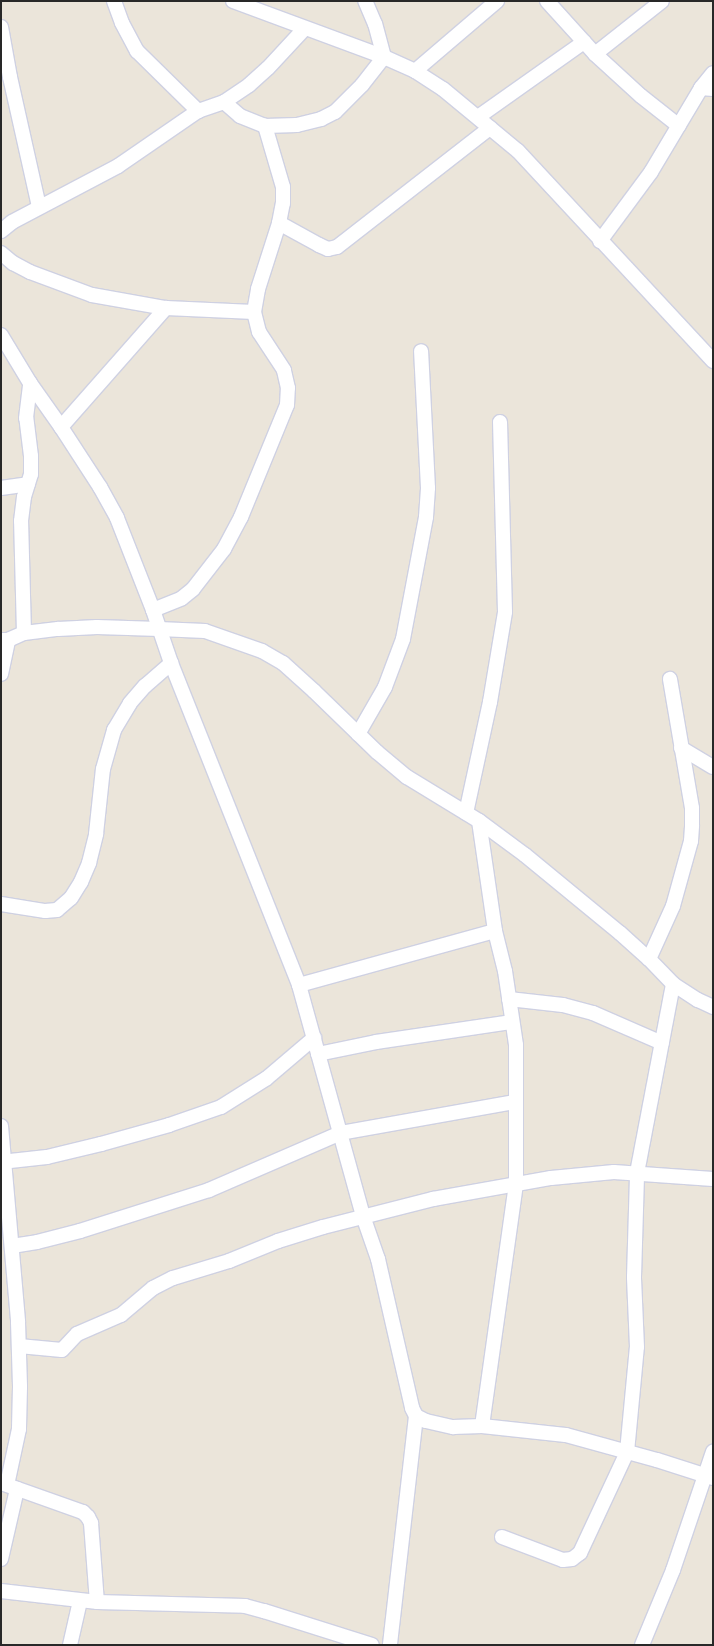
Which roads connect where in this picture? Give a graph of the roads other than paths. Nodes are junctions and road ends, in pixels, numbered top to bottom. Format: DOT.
graph roads {
  1 [pos="114,1"];
  2 [pos="233,1"];
  3 [pos="365,1"];
  4 [pos="497,1"];
  5 [pos="547,1"];
  6 [pos="662,1"];
  7 [pos="1,27"];
  8 [pos="305,28"];
  9 [pos="584,42"];
  10 [pos="595,54"];
  11 [pos="384,57"];
  12 [pos="415,70"];
  13 [pos="713,73"];
  14 [pos="707,88"];
  15 [pos="224,102"];
  16 [pos="198,111"];
  17 [pos="478,117"];
  18 [pos="265,126"];
  19 [pos="679,126"];
  20 [pos="490,128"];
  21 [pos="39,207"];
  22 [pos="280,223"];
  23 [pos="1,231"];
  24 [pos="600,241"];
  25 [pos="1,254"];
  26 [pos="166,308"];
  27 [pos="254,312"];
  28 [pos="1,334"];
  29 [pos="421,351"];
  30 [pos="713,361"];
  31 [pos="30,383"];
  32 [pos="500,422"];
  33 [pos="61,427"];
  34 [pos="28,484"];
  35 [pos="1,488"];
  36 [pos="153,610"];
  37 [pos="159,629"];
  38 [pos="24,633"];
  39 [pos="4,640"];
  40 [pos="171,663"];
  41 [pos="1,674"];
  42 [pos="670,679"];
  43 [pos="358,734"];
  44 [pos="681,748"];
  45 [pos="713,767"];
  46 [pos="466,813"];
  47 [pos="478,821"];
  48 [pos="1,904"];
  49 [pos="495,931"];
  50 [pos="650,959"];
  51 [pos="673,984"];
  52 [pos="299,985"];
  53 [pos="509,999"];
  54 [pos="713,1007"];
  55 [pos="511,1022"];
  56 [pos="314,1038"];
  57 [pos="662,1043"];
  58 [pos="318,1054"];
  59 [pos="515,1102"];
  60 [pos="1,1126"];
  61 [pos="341,1133"];
  62 [pos="3,1162"];
  63 [pos="637,1173"];
  64 [pos="713,1179"];
  65 [pos="516,1184"];
  66 [pos="363,1216"];
  67 [pos="12,1246"];
  68 [pos="20,1346"];
  69 [pos="416,1416"];
  70 [pos="482,1426"];
  71 [pos="628,1452"];
  72 [pos="713,1452"];
  73 [pos="710,1477"];
  74 [pos="9,1486"];
  75 [pos="502,1538"];
  76 [pos="1,1559"];
  77 [pos="1,1591"];
  78 [pos="80,1601"];
  79 [pos="97,1602"];
  80 [pos="70,1645"];
  81 [pos="372,1645"];
  82 [pos="390,1645"];
  83 [pos="642,1645"];
  1 -- 16 [label="street"];
  2 -- 8 [label="street"];
  3 -- 11 [label="street"];
  4 -- 12 [label="street"];
  5 -- 9 [label="street"];
  6 -- 10 [label="street"];
  7 -- 21 [label="street"];
  8 -- 11 [label="street"];
  8 -- 15 [label="street"];
  9 -- 10 [label="street"];
  9 -- 17 [label="street"];
  10 -- 19 [label="street"];
  11 -- 12 [label="street"];
  11 -- 18 [label="street"];
  12 -- 17 [label="street"];
  13 -- 14 [label="street"];
  14 -- 19 [label="street"];
  15 -- 16 [label="street"];
  15 -- 18 [label="street"];
  16 -- 21 [label="street"];
  17 -- 20 [label="street"];
  18 -- 22 [label="street"];
  19 -- 24 [label="street"];
  20 -- 22 [label="street"];
  20 -- 24 [label="street"];
  21 -- 23 [label="street"];
  22 -- 27 [label="street"];
  24 -- 30 [label="street"];
  25 -- 26 [label="street"];
  26 -- 27 [label="street"];
  26 -- 33 [label="street"];
  27 -- 36 [label="street"];
  28 -- 31 [label="street"];
  29 -- 43 [label="street"];
  31 -- 33 [label="street"];
  31 -- 34 [label="street"];
  32 -- 46 [label="street"];
  33 -- 36 [label="street"];
  34 -- 35 [label="street"];
  34 -- 38 [label="street"];
  36 -- 37 [label="street"];
  37 -- 38 [label="street"];
  37 -- 40 [label="street"];
  37 -- 43 [label="street"];
  38 -- 39 [label="street"];
  39 -- 41 [label="street"];
  40 -- 48 [label="street"];
  40 -- 52 [label="street"];
  42 -- 44 [label="street"];
  43 -- 46 [label="street"];
  44 -- 45 [label="street"];
  44 -- 50 [label="street"];
  46 -- 47 [label="street"];
  47 -- 49 [label="street"];
  47 -- 50 [label="street"];
  49 -- 52 [label="street"];
  49 -- 53 [label="street"];
  50 -- 51 [label="street"];
  51 -- 54 [label="street"];
  51 -- 57 [label="street"];
  52 -- 56 [label="street"];
  53 -- 55 [label="street"];
  53 -- 57 [label="street"];
  55 -- 58 [label="street"];
  55 -- 59 [label="street"];
  56 -- 58 [label="street"];
  56 -- 62 [label="street"];
  57 -- 63 [label="street"];
  58 -- 61 [label="street"];
  59 -- 61 [label="street"];
  59 -- 65 [label="street"];
  60 -- 62 [label="street"];
  61 -- 66 [label="street"];
  61 -- 67 [label="street"];
  62 -- 67 [label="street"];
  63 -- 64 [label="street"];
  63 -- 65 [label="street"];
  63 -- 71 [label="street"];
  65 -- 66 [label="street"];
  65 -- 70 [label="street"];
  66 -- 68 [label="street"];
  66 -- 69 [label="street"];
  67 -- 68 [label="street"];
  68 -- 74 [label="street"];
  69 -- 70 [label="street"];
  69 -- 82 [label="street"];
  70 -- 71 [label="street"];
  71 -- 73 [label="street"];
  71 -- 75 [label="street"];
  72 -- 73 [label="street"];
  73 -- 83 [label="street"];
  74 -- 76 [label="street"];
  74 -- 79 [label="street"];
  77 -- 78 [label="street"];
  78 -- 79 [label="street"];
  78 -- 80 [label="street"];
  79 -- 81 [label="street"];
}
